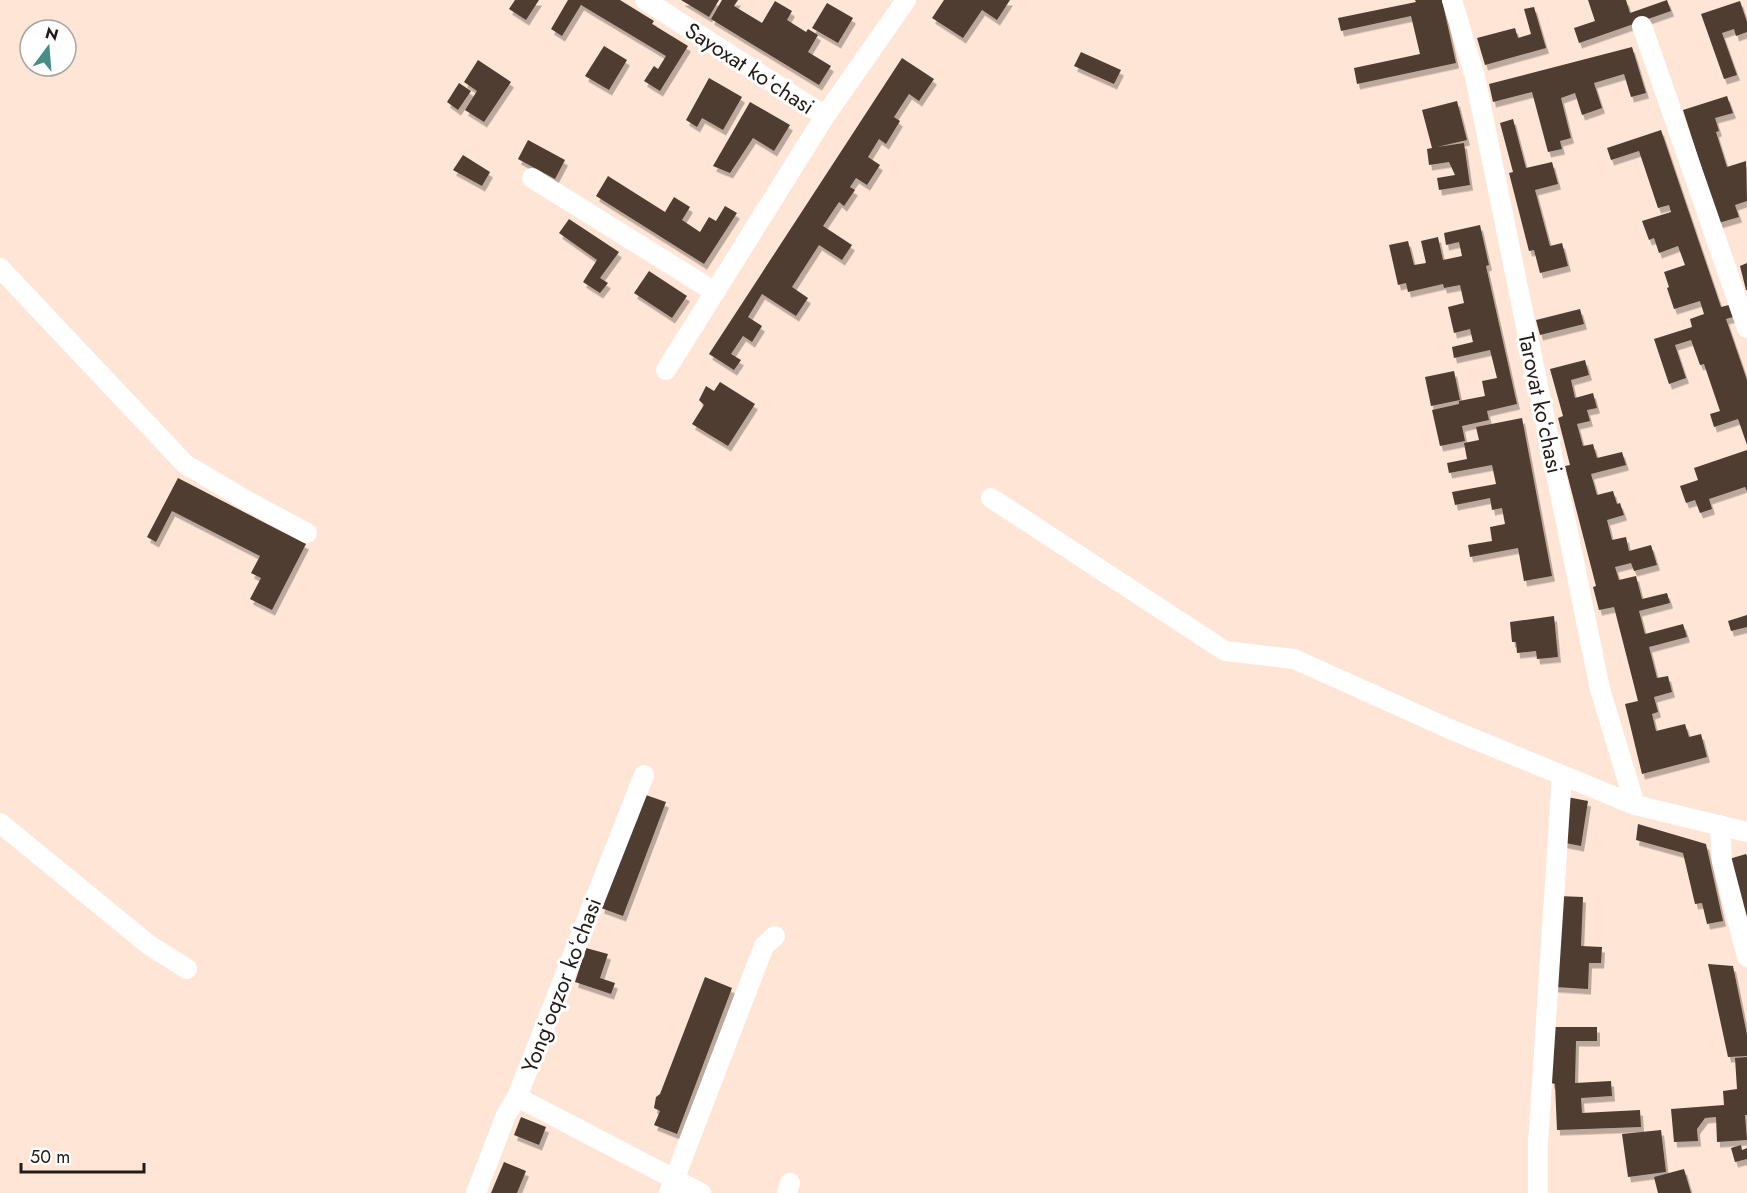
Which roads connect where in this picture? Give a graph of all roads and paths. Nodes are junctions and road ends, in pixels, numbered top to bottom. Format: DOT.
graph roads {
  1 [pos="645,0"];
  2 [pos="906,0"];
  3 [pos="1452,0"];
  4 [pos="1642,26"];
  5 [pos="825,116"];
  6 [pos="532,178"];
  7 [pos="0,268"];
  8 [pos="715,292"];
  9 [pos="1747,328"];
  10 [pos="666,370"];
  11 [pos="991,498"];
  12 [pos="307,533"];
  13 [pos="644,775"];
  14 [pos="1562,775"];
  15 [pos="1635,805"];
  16 [pos="0,823"];
  17 [pos="1720,825"];
  18 [pos="1747,832"];
  19 [pos="775,936"];
  20 [pos="1747,957"];
  21 [pos="187,969"];
  22 [pos="517,1097"];
  23 [pos="671,1186"];
  24 [pos="476,1193"];
  25 [pos="701,1193"];
  26 [pos="1538,1193"];
  1 -- 5 [label="street, Sayoxat koʻchasi"];
  2 -- 5 [label="street"];
  3 -- 15 [label="street, Tarovat koʻchasi"];
  4 -- 9 [label="street"];
  5 -- 8 [label="street"];
  6 -- 8 [label="street"];
  7 -- 12 [label="street"];
  8 -- 10 [label="street"];
  11 -- 14 [label="street"];
  13 -- 22 [label="street, Yongʻoqzor koʻchasi"];
  14 -- 15 [label="street"];
  14 -- 26 [label="street"];
  15 -- 17 [label="street"];
  16 -- 21 [label="street"];
  17 -- 18 [label="street"];
  17 -- 20 [label="street"];
  19 -- 23 [label="street"];
  22 -- 23 [label="street"];
  22 -- 24 [label="street, Yongʻoqzor koʻchasi"];
  23 -- 25 [label="street"];
}
